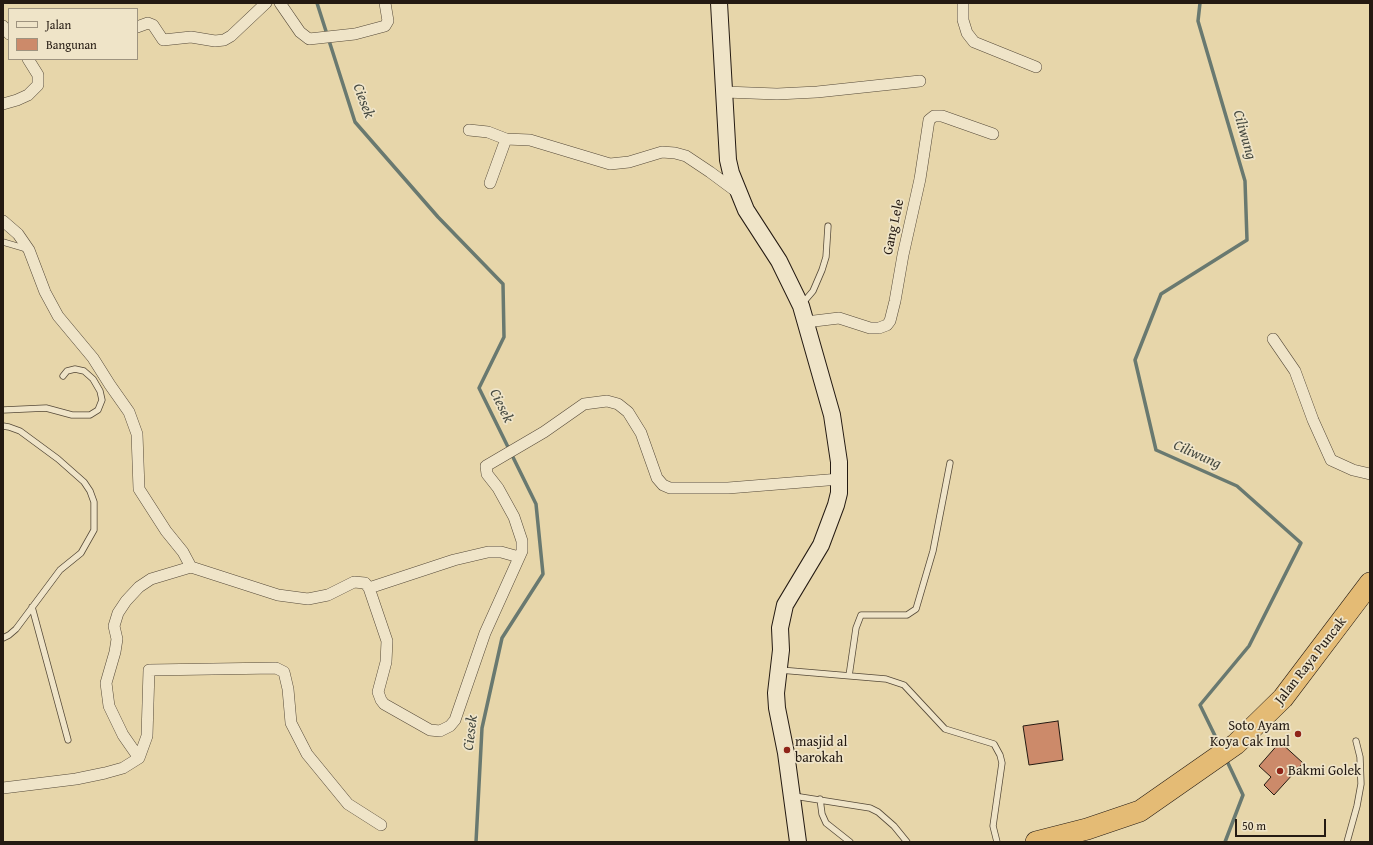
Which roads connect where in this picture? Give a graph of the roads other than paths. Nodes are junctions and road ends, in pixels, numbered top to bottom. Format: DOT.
graph roads {
  1 [pos="266,3"];
  2 [pos="280,3"];
  3 [pos="386,3"];
  4 [pos="720,3"];
  5 [pos="963,3"];
  6 [pos="138,26"];
  7 [pos="29,60"];
  8 [pos="1036,67"];
  9 [pos="920,81"];
  10 [pos="725,92"];
  11 [pos="3,104"];
  12 [pos="469,130"];
  13 [pos="993,134"];
  14 [pos="506,139"];
  15 [pos="490,183"];
  16 [pos="737,192"];
  17 [pos="3,221"];
  18 [pos="828,226"];
  19 [pos="3,242"];
  20 [pos="29,250"];
  21 [pos="801,306"];
  22 [pos="806,322"];
  23 [pos="1274,340"];
  24 [pos="62,376"];
  25 [pos="3,410"];
  26 [pos="3,426"];
  27 [pos="950,463"];
  28 [pos="1370,474"];
  29 [pos="840,479"];
  30 [pos="520,557"];
  31 [pos="191,567"];
  32 [pos="1370,583"];
  33 [pos="369,588"];
  34 [pos="32,607"];
  35 [pos="3,638"];
  36 [pos="780,670"];
  37 [pos="850,676"];
  38 [pos="68,740"];
  39 [pos="1356,741"];
  40 [pos="139,758"];
  41 [pos="3,788"];
  42 [pos="793,796"];
  43 [pos="820,799"];
  44 [pos="381,825"];
  45 [pos="798,842"];
  46 [pos="850,842"];
  47 [pos="906,842"];
  48 [pos="997,842"];
  49 [pos="1036,842"];
  50 [pos="1347,842"];
  1 -- 6 [label="street"];
  2 -- 3 [label="street"];
  4 -- 10 [label="street"];
  5 -- 8 [label="street"];
  7 -- 11 [label="street"];
  9 -- 10 [label="street"];
  10 -- 16 [label="street"];
  12 -- 14 [label="street"];
  13 -- 22 [label="street, Gang Lele"];
  14 -- 15 [label="street"];
  14 -- 16 [label="street"];
  16 -- 21 [label="street"];
  17 -- 20 [label="street"];
  18 -- 21 [label="lane"];
  19 -- 20 [label="lane"];
  20 -- 31 [label="street"];
  21 -- 22 [label="street"];
  22 -- 29 [label="street"];
  23 -- 28 [label="street"];
  24 -- 25 [label="lane"];
  26 -- 34 [label="lane"];
  27 -- 37 [label="lane"];
  29 -- 30 [label="street"];
  29 -- 36 [label="street"];
  30 -- 33 [label="street"];
  30 -- 33 [label="street"];
  31 -- 33 [label="street"];
  31 -- 40 [label="street"];
  32 -- 49 [label="highway, Jalan Raya Puncak"];
  34 -- 35 [label="lane"];
  34 -- 38 [label="lane"];
  36 -- 37 [label="lane"];
  36 -- 42 [label="street"];
  37 -- 48 [label="lane"];
  39 -- 50 [label="lane"];
  40 -- 41 [label="street"];
  40 -- 44 [label="street"];
  42 -- 43 [label="lane"];
  42 -- 45 [label="street"];
  43 -- 46 [label="lane"];
  43 -- 47 [label="lane"];
}
